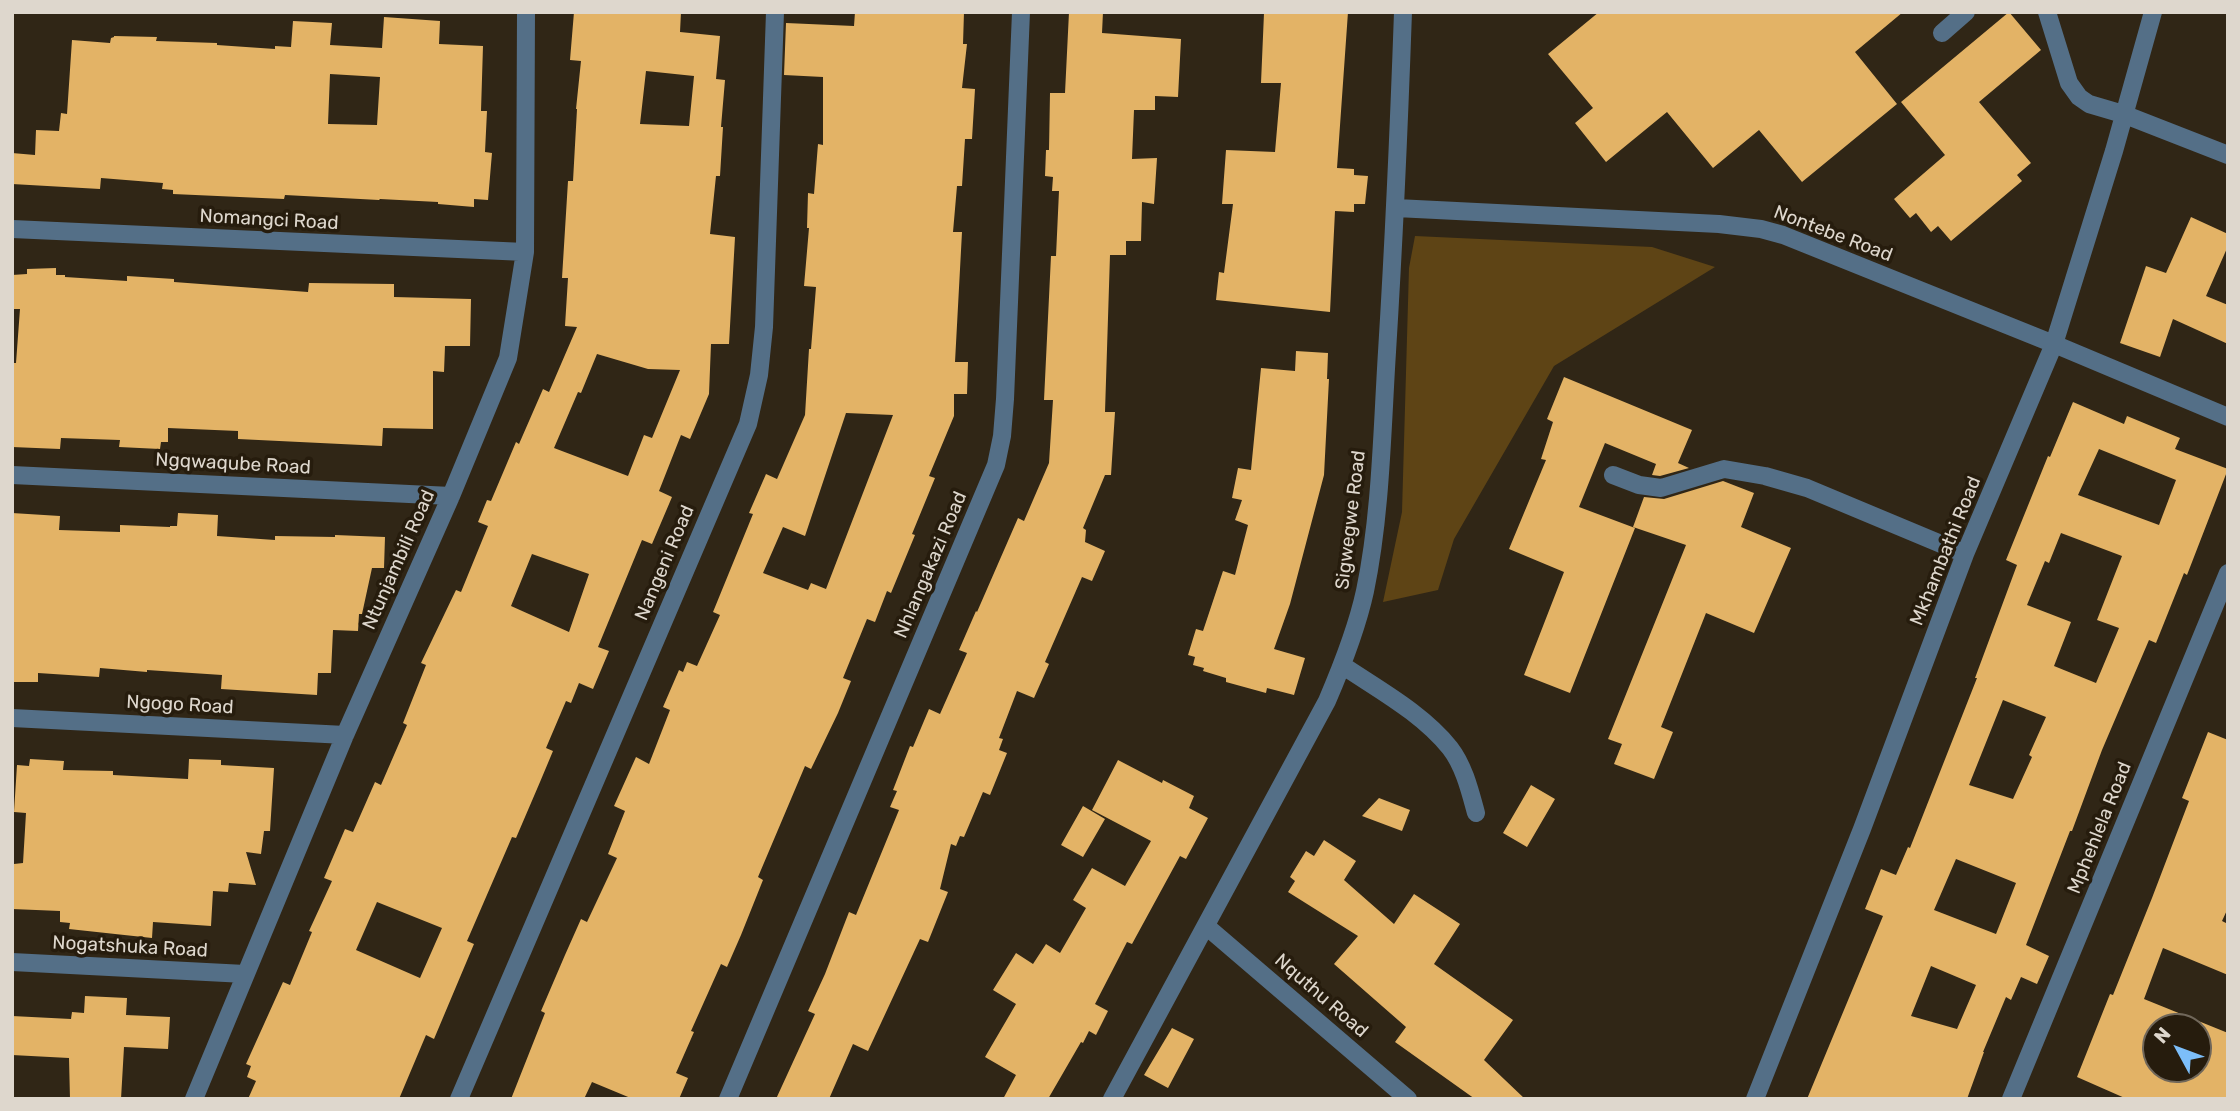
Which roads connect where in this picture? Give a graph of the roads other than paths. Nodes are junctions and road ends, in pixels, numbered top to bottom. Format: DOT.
graph roads {
  1 [pos="526,12"];
  2 [pos="775,12"];
  3 [pos="1021,12"];
  4 [pos="1403,12"];
  5 [pos="1966,12"];
  6 [pos="2048,12"];
  7 [pos="2153,12"];
  8 [pos="1942,33"];
  9 [pos="2123,114"];
  10 [pos="2228,155"];
  11 [pos="1396,208"];
  12 [pos="12,229"];
  13 [pos="525,252"];
  14 [pos="2054,344"];
  15 [pos="2228,416"];
  16 [pos="12,475"];
  17 [pos="1613,475"];
  18 [pos="451,496"];
  19 [pos="1965,554"];
  20 [pos="2228,573"];
  21 [pos="1342,665"];
  22 [pos="12,718"];
  23 [pos="345,735"];
  24 [pos="1476,813"];
  25 [pos="1206,926"];
  26 [pos="12,962"];
  27 [pos="245,974"];
  28 [pos="194,1099"];
  29 [pos="459,1099"];
  30 [pos="728,1099"];
  31 [pos="1112,1099"];
  32 [pos="1408,1099"];
  33 [pos="1755,1099"];
  34 [pos="2011,1099"];
  1 -- 13 [label="street, Ntunjambili Road"];
  2 -- 29 [label="street, Nangeni Road"];
  3 -- 30 [label="street, Nhlangakazi Road"];
  4 -- 11 [label="street, Sigwegwe Road"];
  5 -- 8 [label="street"];
  6 -- 9 [label="street"];
  7 -- 9 [label="street, Mkhambathi Road"];
  9 -- 10 [label="street"];
  9 -- 14 [label="street, Mkhambathi Road"];
  11 -- 14 [label="street, Nontebe Road"];
  11 -- 21 [label="street, Sigwegwe Road"];
  12 -- 13 [label="street, Nomangci Road"];
  13 -- 18 [label="street, Ntunjambili Road"];
  14 -- 15 [label="street, Nontebe Road"];
  14 -- 19 [label="street, Mkhambathi Road"];
  16 -- 18 [label="street, Ngqwaqube Road"];
  17 -- 19 [label="street"];
  18 -- 23 [label="street, Ntunjambili Road"];
  19 -- 33 [label="street, Mkhambathi Road"];
  20 -- 34 [label="street, Mphehlela Road"];
  21 -- 24 [label="street"];
  21 -- 25 [label="street, Sigwegwe Road"];
  22 -- 23 [label="street, Ngogo Road"];
  23 -- 27 [label="street, Ntunjambili Road"];
  25 -- 31 [label="street, Sigwegwe Road"];
  25 -- 32 [label="street, Nquthu Road"];
  26 -- 27 [label="street, Nogatshuka Road"];
  27 -- 28 [label="street, Ntunjambili Road"];
}
